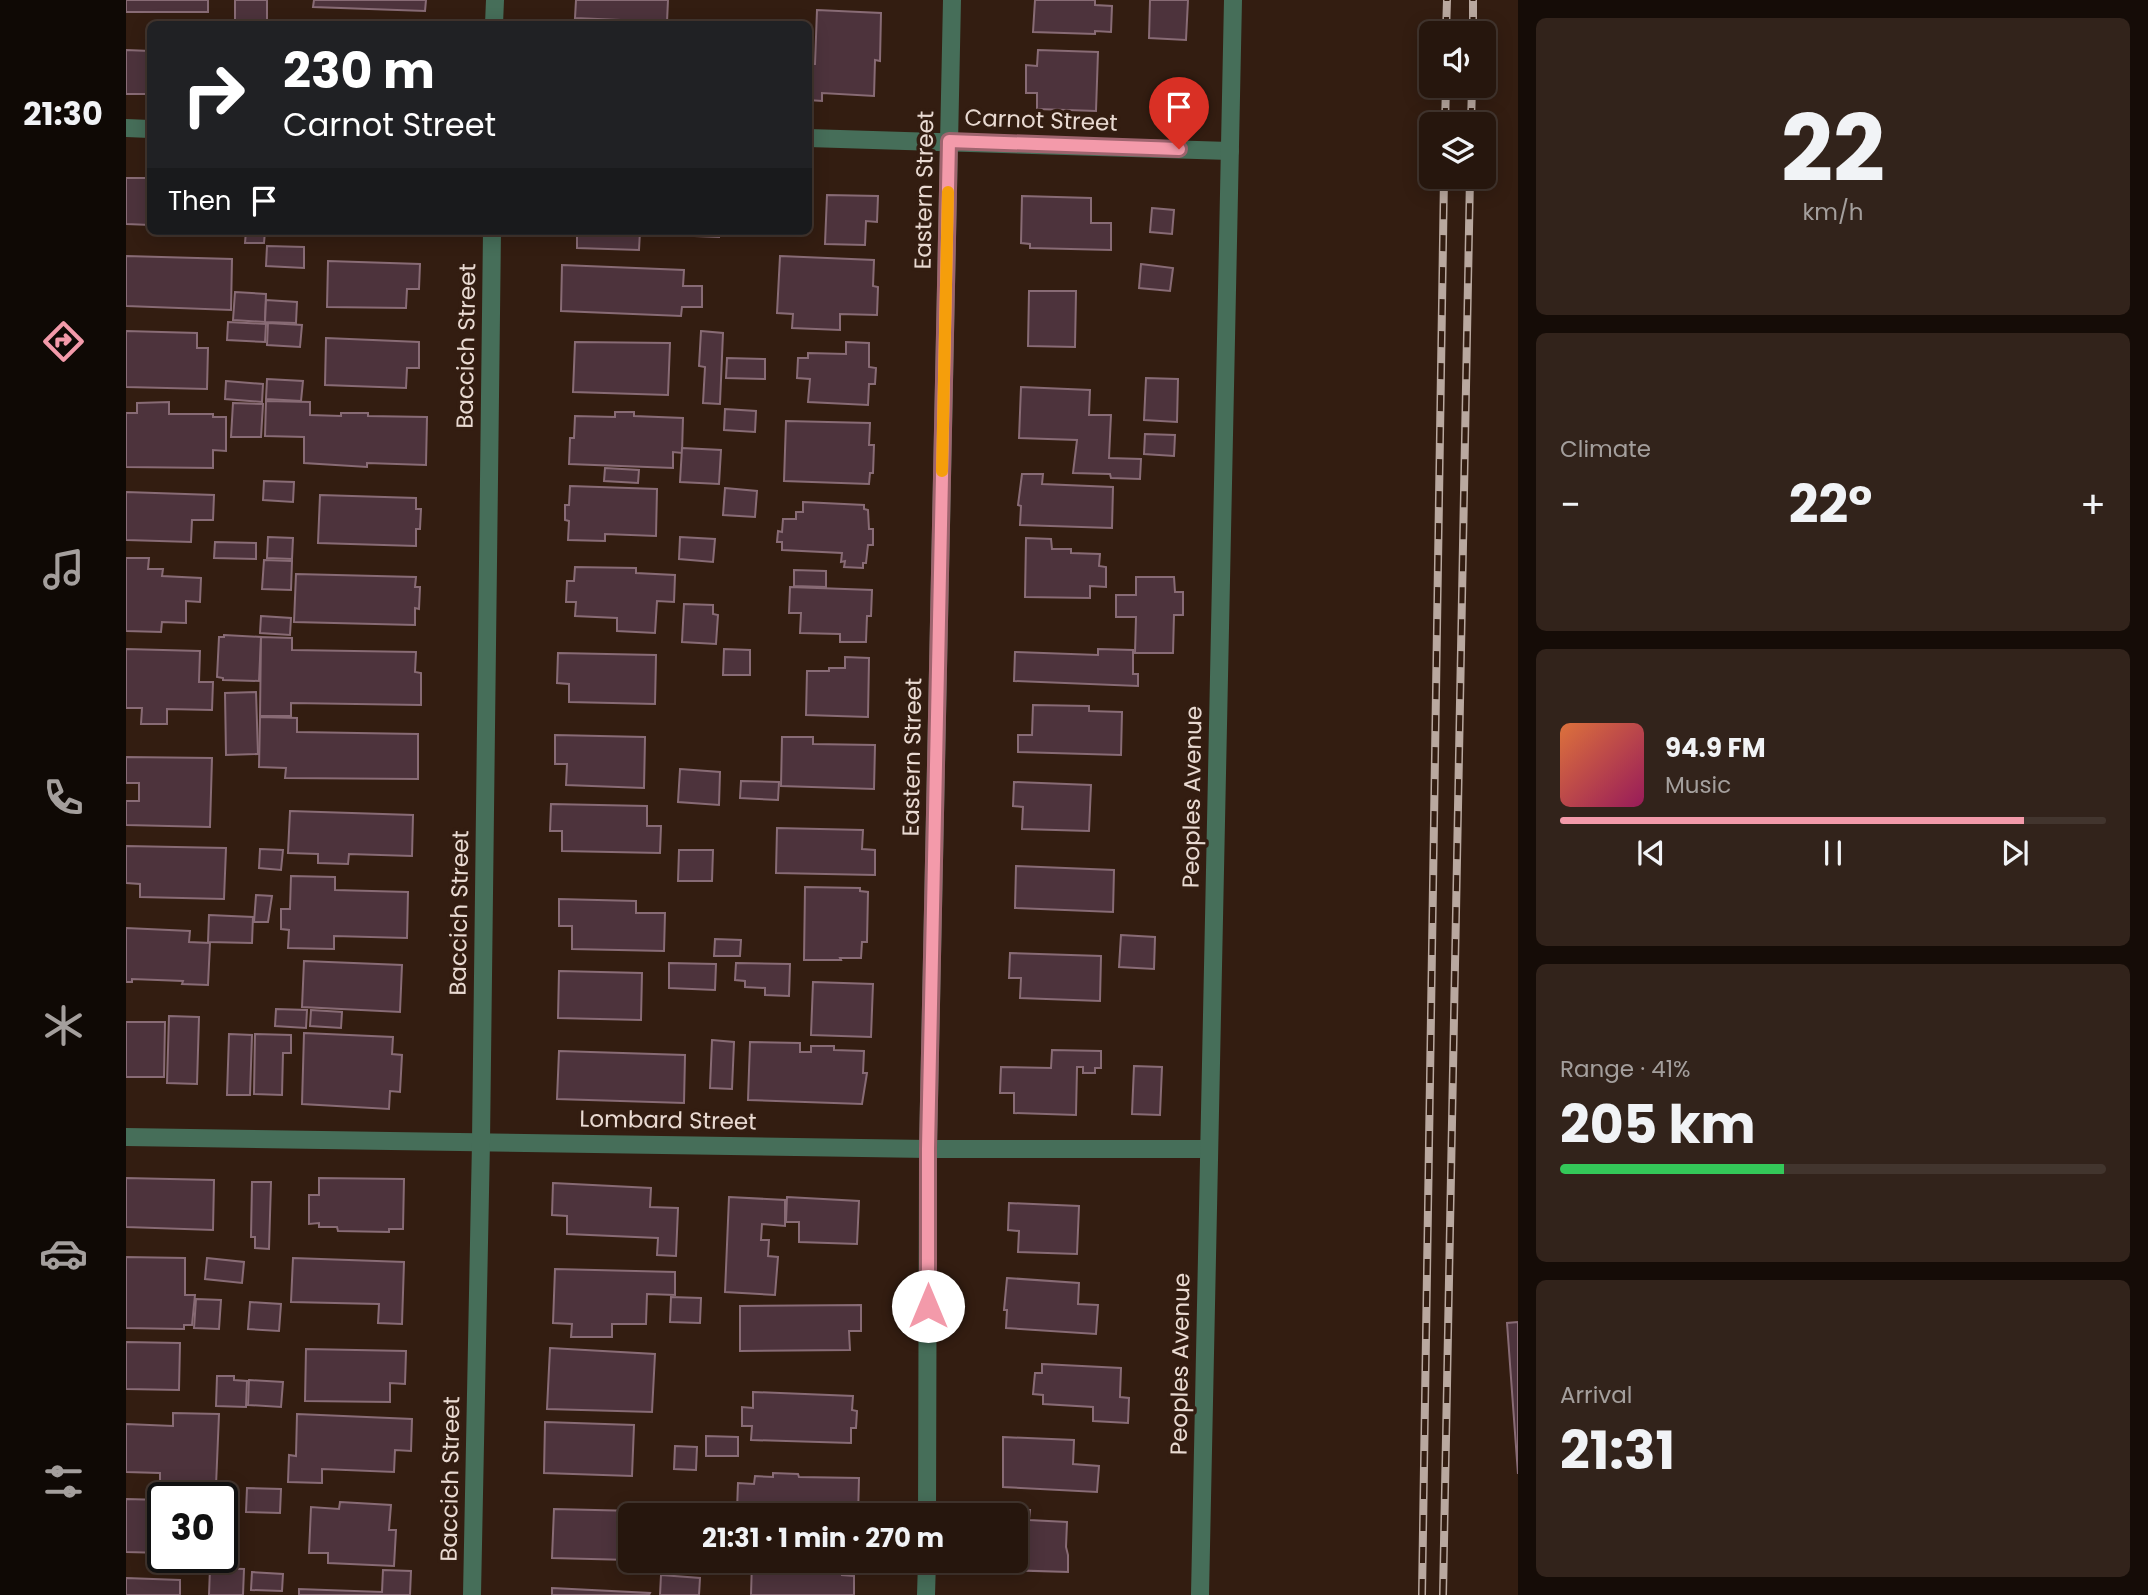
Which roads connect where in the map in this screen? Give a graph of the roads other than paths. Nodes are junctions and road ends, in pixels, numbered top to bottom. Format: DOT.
graph roads {
  1 [pos="495,0"];
  2 [pos="952,0"];
  3 [pos="1233,0"];
  4 [pos="494,21"];
  5 [pos="126,128"];
  6 [pos="147,128"];
  7 [pos="812,138"];
  8 [pos="949,141"];
  9 [pos="1230,151"];
  10 [pos="492,235"];
  11 [pos="126,1137"];
  12 [pos="481,1142"];
  13 [pos="928,1149"];
  14 [pos="1209,1149"];
  15 [pos="927,1503"];
  16 [pos="927,1573"];
  17 [pos="472,1595"];
  18 [pos="926,1595"];
  19 [pos="1200,1595"];
  1 -- 4 [label="street"];
  2 -- 8 [label="street, Eastern Street"];
  3 -- 9 [label="street, Peoples Avenue"];
  5 -- 6 [label="street"];
  7 -- 8 [label="street, Carnot Street"];
  8 -- 9 [label="street, Carnot Street"];
  8 -- 13 [label="street, Eastern Street"];
  9 -- 14 [label="street, Peoples Avenue"];
  10 -- 12 [label="street, Baccich Street"];
  11 -- 12 [label="street, Lombard Street"];
  12 -- 13 [label="street, Lombard Street"];
  12 -- 17 [label="street, Baccich Street"];
  13 -- 14 [label="street, Lombard Street"];
  13 -- 15 [label="street, Eastern Street"];
  14 -- 19 [label="street, Peoples Avenue"];
  16 -- 18 [label="street"];
}
